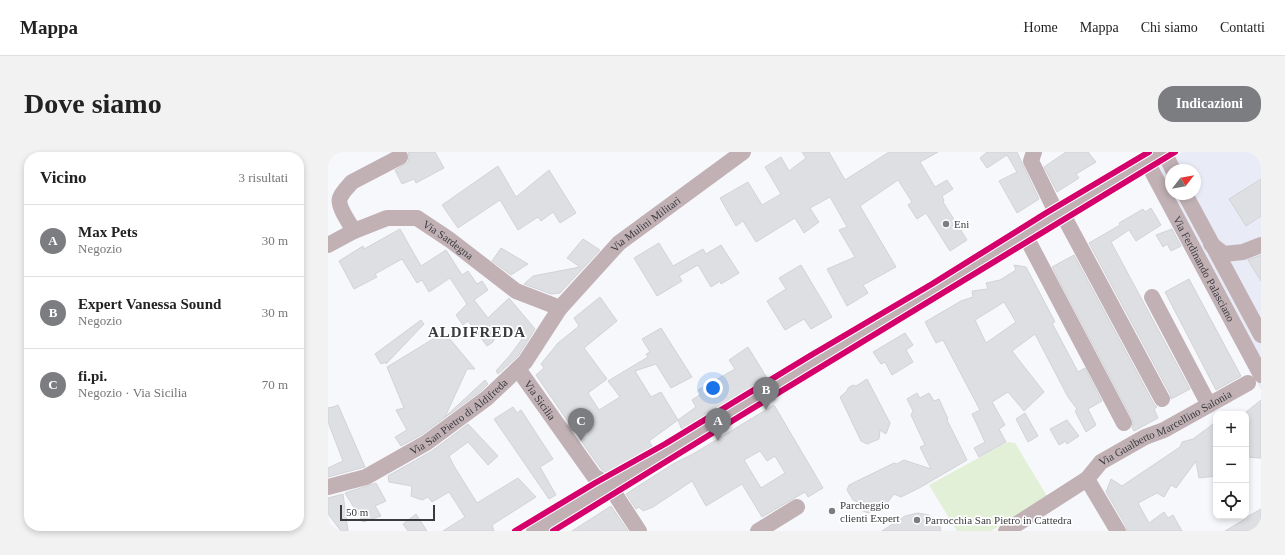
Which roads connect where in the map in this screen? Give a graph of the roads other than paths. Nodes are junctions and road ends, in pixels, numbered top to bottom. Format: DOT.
graph roads {
  1 [pos="743,152"];
  2 [pos="1034,152"];
  3 [pos="1164,152"];
  4 [pos="400,157"];
  5 [pos="1147,162"];
  6 [pos="1170,164"];
  7 [pos="1188,200"];
  8 [pos="1060,214"];
  9 [pos="354,231"];
  10 [pos="1025,235"];
  11 [pos="1211,244"];
  12 [pos="328,245"];
  13 [pos="1261,245"];
  14 [pos="1152,297"];
  15 [pos="560,308"];
  16 [pos="1261,335"];
  17 [pos="518,369"];
  18 [pos="1254,379"];
  19 [pos="1162,399"];
  20 [pos="1209,405"];
  21 [pos="1124,424"];
  22 [pos="1088,479"];
  23 [pos="609,485"];
  24 [pos="328,487"];
  25 [pos="797,507"];
  26 [pos="534,531"];
  27 [pos="639,531"];
  28 [pos="758,531"];
  29 [pos="1006,531"];
  30 [pos="1118,531"];
  1 -- 15 [label="street, Via Mulini Militari"];
  2 -- 8 [label="street"];
  3 -- 5 [label="street"];
  3 -- 6 [label="street"];
  4 -- 9 [label="street"];
  5 -- 8 [label="street"];
  5 -- 18 [label="street, Via Ferdinando Palasciano"];
  7 -- 11 [label="street, Via Ferdinando Palasciano"];
  8 -- 10 [label="street"];
  8 -- 19 [label="street"];
  9 -- 12 [label="street, Via Sardegna"];
  9 -- 15 [label="street, Via Sardegna"];
  10 -- 21 [label="street"];
  10 -- 23 [label="street"];
  11 -- 13 [label="street"];
  11 -- 16 [label="street, Via Ferdinando Palasciano"];
  14 -- 20 [label="street"];
  15 -- 17 [label="street, Via San Pietro di Aldifreda"];
  17 -- 23 [label="street, Via Sicilia"];
  17 -- 24 [label="street, Via San Pietro di Aldifreda"];
  18 -- 20 [label="street, Via Gualberto Marcellino Salonia"];
  20 -- 22 [label="street, Via Gualberto Marcellino Salonia"];
  22 -- 29 [label="street"];
  22 -- 30 [label="street"];
  23 -- 26 [label="street"];
  23 -- 27 [label="street"];
  25 -- 28 [label="street"];
}
